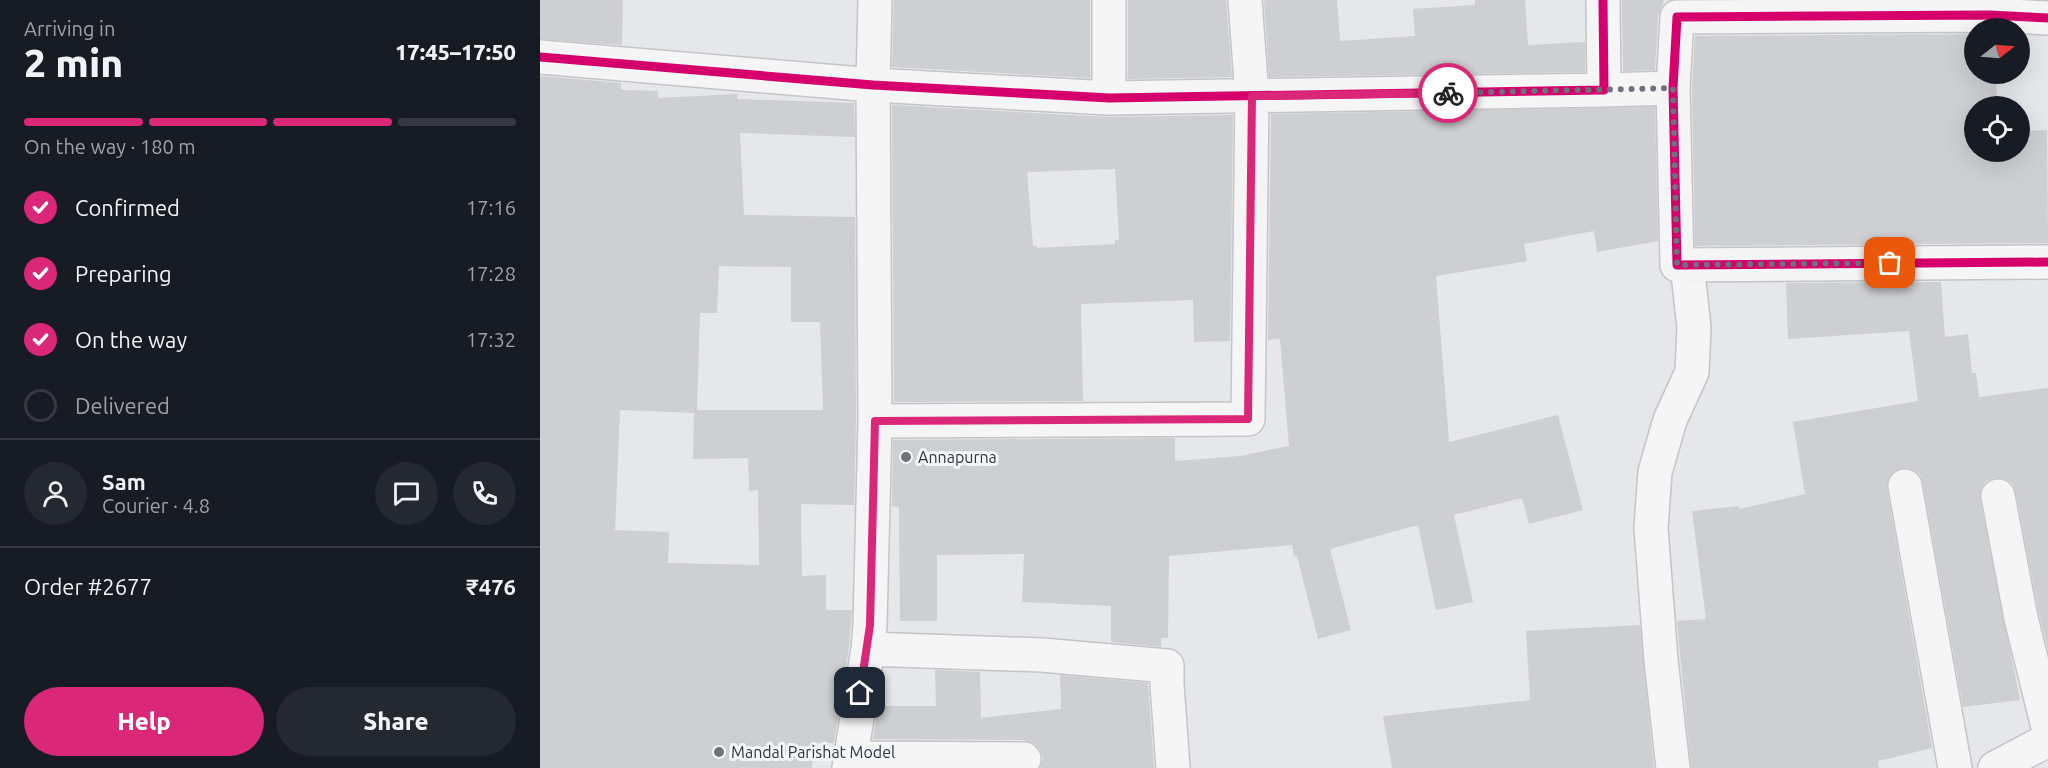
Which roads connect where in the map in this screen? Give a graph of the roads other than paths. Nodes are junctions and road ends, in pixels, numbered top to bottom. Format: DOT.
graph roads {
  1 [pos="875,0"];
  2 [pos="1109,0"];
  3 [pos="1245,0"];
  4 [pos="1603,0"];
  5 [pos="2048,18"];
  6 [pos="540,57"];
  7 [pos="873,84"];
  8 [pos="1673,88"];
  9 [pos="1604,90"];
  10 [pos="1252,96"];
  11 [pos="1109,98"];
  12 [pos="2048,262"];
  13 [pos="1687,265"];
  14 [pos="875,421"];
  15 [pos="1905,486"];
  16 [pos="1998,496"];
  17 [pos="868,648"];
  18 [pos="2048,727"];
  19 [pos="2048,740"];
  20 [pos="1024,759"];
  21 [pos="850,763"];
  22 [pos="1173,768"];
  23 [pos="1673,768"];
  24 [pos="1955,768"];
  25 [pos="1995,768"];
  1 -- 7 [label="street"];
  2 -- 11 [label="street"];
  3 -- 10 [label="street"];
  4 -- 9 [label="street"];
  5 -- 8 [label="street"];
  6 -- 7 [label="street"];
  7 -- 11 [label="street"];
  7 -- 14 [label="street"];
  8 -- 9 [label="street"];
  8 -- 13 [label="street"];
  9 -- 10 [label="street"];
  10 -- 11 [label="street"];
  10 -- 14 [label="street"];
  12 -- 13 [label="street"];
  13 -- 23 [label="street"];
  14 -- 17 [label="street"];
  15 -- 24 [label="street"];
  16 -- 18 [label="street"];
  17 -- 21 [label="street"];
  17 -- 22 [label="street"];
  19 -- 25 [label="street"];
  20 -- 21 [label="street"];
}
